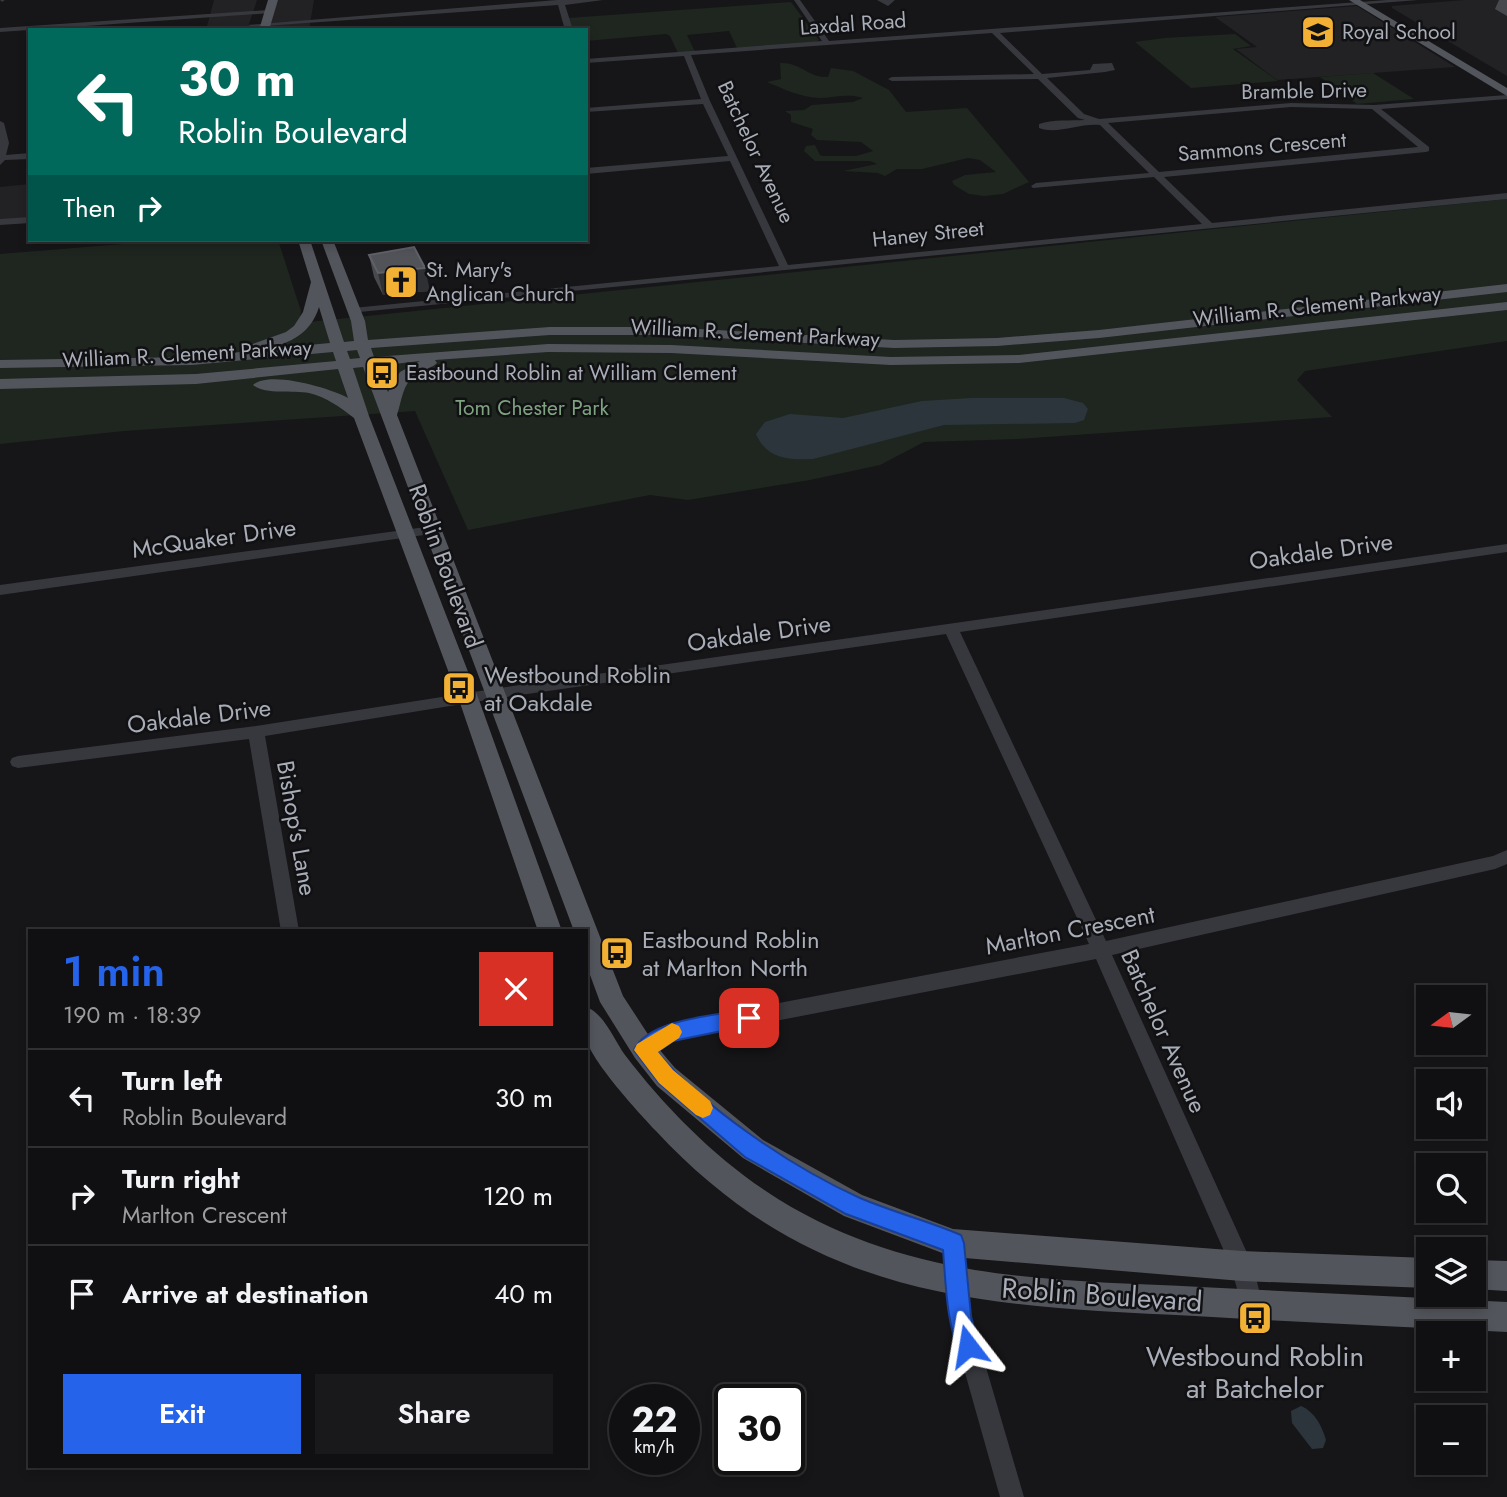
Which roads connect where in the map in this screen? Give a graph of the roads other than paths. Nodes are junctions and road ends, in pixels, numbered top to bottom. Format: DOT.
graph roads {
  1 [pos="258,0"];
  2 [pos="273,0"];
  3 [pos="600,0"];
  4 [pos="797,0"];
  5 [pos="880,0"];
  6 [pos="892,0"];
  7 [pos="1255,0"];
  8 [pos="1415,0"];
  9 [pos="560,1"];
  10 [pos="1363,2"];
  11 [pos="1271,10"];
  12 [pos="269,12"];
  13 [pos="254,13"];
  14 [pos="265,26"];
  15 [pos="251,27"];
  16 [pos="28,28"];
  17 [pos="30,28"];
  18 [pos="568,28"];
  19 [pos="0,30"];
  20 [pos="994,31"];
  21 [pos="827,43"];
  22 [pos="687,54"];
  23 [pos="588,61"];
  24 [pos="1094,71"];
  25 [pos="1040,76"];
  26 [pos="892,79"];
  27 [pos="1507,84"];
  28 [pos="1507,95"];
  29 [pos="706,101"];
  30 [pos="1374,107"];
  31 [pos="588,110"];
  32 [pos="0,123"];
  33 [pos="1102,123"];
  34 [pos="1057,125"];
  35 [pos="28,156"];
  36 [pos="735,158"];
  37 [pos="1,160"];
  38 [pos="588,171"];
  39 [pos="1156,175"];
  40 [pos="1036,186"];
  41 [pos="1507,196"];
  42 [pos="28,220"];
  43 [pos="0,222"];
  44 [pos="1209,225"];
  45 [pos="305,242"];
  46 [pos="328,242"];
  47 [pos="785,268"];
  48 [pos="315,280"];
  49 [pos="1507,288"];
  50 [pos="1507,306"];
  51 [pos="356,316"];
  52 [pos="443,337"];
  53 [pos="363,346"];
  54 [pos="339,348"];
  55 [pos="484,351"];
  56 [pos="192,361"];
  57 [pos="369,363"];
  58 [pos="0,364"];
  59 [pos="344,365"];
  60 [pos="119,382"];
  61 [pos="0,384"];
  62 [pos="390,414"];
  63 [pos="360,416"];
  64 [pos="433,530"];
  65 [pos="408,534"];
  66 [pos="1507,548"];
  67 [pos="0,590"];
  68 [pos="951,628"];
  69 [pos="494,694"];
  70 [pos="469,700"];
  71 [pos="256,732"];
  72 [pos="18,762"];
  73 [pos="1507,857"];
  74 [pos="290,929"];
  75 [pos="549,929"];
  76 [pos="585,929"];
  77 [pos="588,937"];
  78 [pos="1101,950"];
  79 [pos="588,1021"];
  80 [pos="644,1050"];
  81 [pos="953,1243"];
  82 [pos="1242,1266"];
  83 [pos="1416,1273"];
  84 [pos="1486,1275"];
  85 [pos="1507,1276"];
  86 [pos="956,1282"];
  87 [pos="1252,1306"];
  88 [pos="1507,1317"];
  89 [pos="1012,1497"];
  1 -- 13 [label="main road"];
  2 -- 12 [label="main road"];
  3 -- 9 [label="street"];
  4 -- 21 [label="street"];
  5 -- 6 [label="street"];
  7 -- 11 [label="street"];
  8 -- 10 [label="street, Laxdal Road"];
  9 -- 14 [label="street"];
  9 -- 18 [label="street"];
  10 -- 11 [label="street, Laxdal Road"];
  10 -- 27 [label="main road"];
  10 -- 28 [label="main road"];
  11 -- 20 [label="street, Laxdal Road"];
  12 -- 13 [label="street"];
  12 -- 14 [label="main road"];
  13 -- 15 [label="main road"];
  13 -- 17 [label="street"];
  14 -- 15 [label="street"];
  16 -- 19 [label="street"];
  20 -- 21 [label="street, Laxdal Road"];
  20 -- 25 [label="street"];
  21 -- 22 [label="street, Laxdal Road"];
  22 -- 23 [label="street, Laxdal Road"];
  22 -- 29 [label="street, Batchelor Avenue"];
  24 -- 25 [label="street"];
  25 -- 26 [label="street"];
  25 -- 33 [label="street"];
  28 -- 30 [label="street, Bramble Drive"];
  29 -- 31 [label="street"];
  29 -- 36 [label="street, Batchelor Avenue"];
  30 -- 33 [label="street, Bramble Drive"];
  30 -- 39 [label="street, Sammons Crescent"];
  32 -- 37 [label="street"];
  33 -- 34 [label="street, Bramble Drive"];
  33 -- 39 [label="street"];
  35 -- 37 [label="street"];
  36 -- 38 [label="street"];
  36 -- 47 [label="street, Batchelor Avenue"];
  39 -- 40 [label="street, Sammons Crescent"];
  39 -- 44 [label="street"];
  41 -- 44 [label="street, Haney Street"];
  42 -- 43 [label="street"];
  44 -- 47 [label="street, Haney Street"];
  45 -- 48 [label="main road, Roblin Boulevard"];
  46 -- 51 [label="main road, Roblin Boulevard"];
  47 -- 51 [label="street, Haney Street"];
  48 -- 54 [label="main road, Roblin Boulevard"];
  48 -- 56 [label="main road"];
  49 -- 52 [label="main road, William R. Clement Parkway"];
  50 -- 55 [label="main road, William R. Clement Parkway"];
  51 -- 52 [label="main road"];
  51 -- 53 [label="main road, Roblin Boulevard"];
  52 -- 53 [label="main road, William R. Clement Parkway"];
  53 -- 54 [label="main road, William R. Clement Parkway"];
  53 -- 57 [label="main road, Roblin Boulevard"];
  54 -- 56 [label="main road, William R. Clement Parkway"];
  54 -- 59 [label="main road, Roblin Boulevard"];
  55 -- 57 [label="main road, William R. Clement Parkway"];
  55 -- 62 [label="main road"];
  56 -- 58 [label="main road, William R. Clement Parkway"];
  57 -- 59 [label="main road, William R. Clement Parkway"];
  57 -- 62 [label="main road, Roblin Boulevard"];
  59 -- 60 [label="main road, William R. Clement Parkway"];
  59 -- 63 [label="main road, Roblin Boulevard"];
  60 -- 61 [label="main road, William R. Clement Parkway"];
  60 -- 63 [label="main road"];
  62 -- 64 [label="main road, Roblin Boulevard"];
  63 -- 65 [label="main road, Roblin Boulevard"];
  64 -- 65 [label="street, McQuaker Drive"];
  64 -- 69 [label="main road, Roblin Boulevard"];
  65 -- 67 [label="street, McQuaker Drive"];
  65 -- 70 [label="main road, Roblin Boulevard"];
  66 -- 68 [label="street, Oakdale Drive"];
  68 -- 69 [label="street, Oakdale Drive"];
  68 -- 78 [label="street, Batchelor Avenue"];
  69 -- 70 [label="street, Oakdale Drive"];
  69 -- 76 [label="main road, Roblin Boulevard"];
  70 -- 71 [label="street, Oakdale Drive"];
  70 -- 75 [label="main road, Roblin Boulevard"];
  71 -- 72 [label="street, Oakdale Drive"];
  71 -- 74 [label="street, Bishop's Lane"];
  73 -- 78 [label="street, Marlton Crescent"];
  77 -- 80 [label="main road, Roblin Boulevard"];
  78 -- 80 [label="street, Marlton Crescent"];
  78 -- 82 [label="street, Batchelor Avenue"];
  79 -- 86 [label="main road, Roblin Boulevard"];
  80 -- 81 [label="main road, Roblin Boulevard"];
  81 -- 82 [label="main road, Roblin Boulevard"];
  81 -- 86 [label="street"];
  82 -- 83 [label="main road, Roblin Boulevard"];
  82 -- 87 [label="street, Batchelor Avenue"];
  84 -- 85 [label="main road"];
  86 -- 87 [label="main road, Roblin Boulevard"];
  86 -- 89 [label="street"];
  87 -- 88 [label="main road, Roblin Boulevard"];
}
